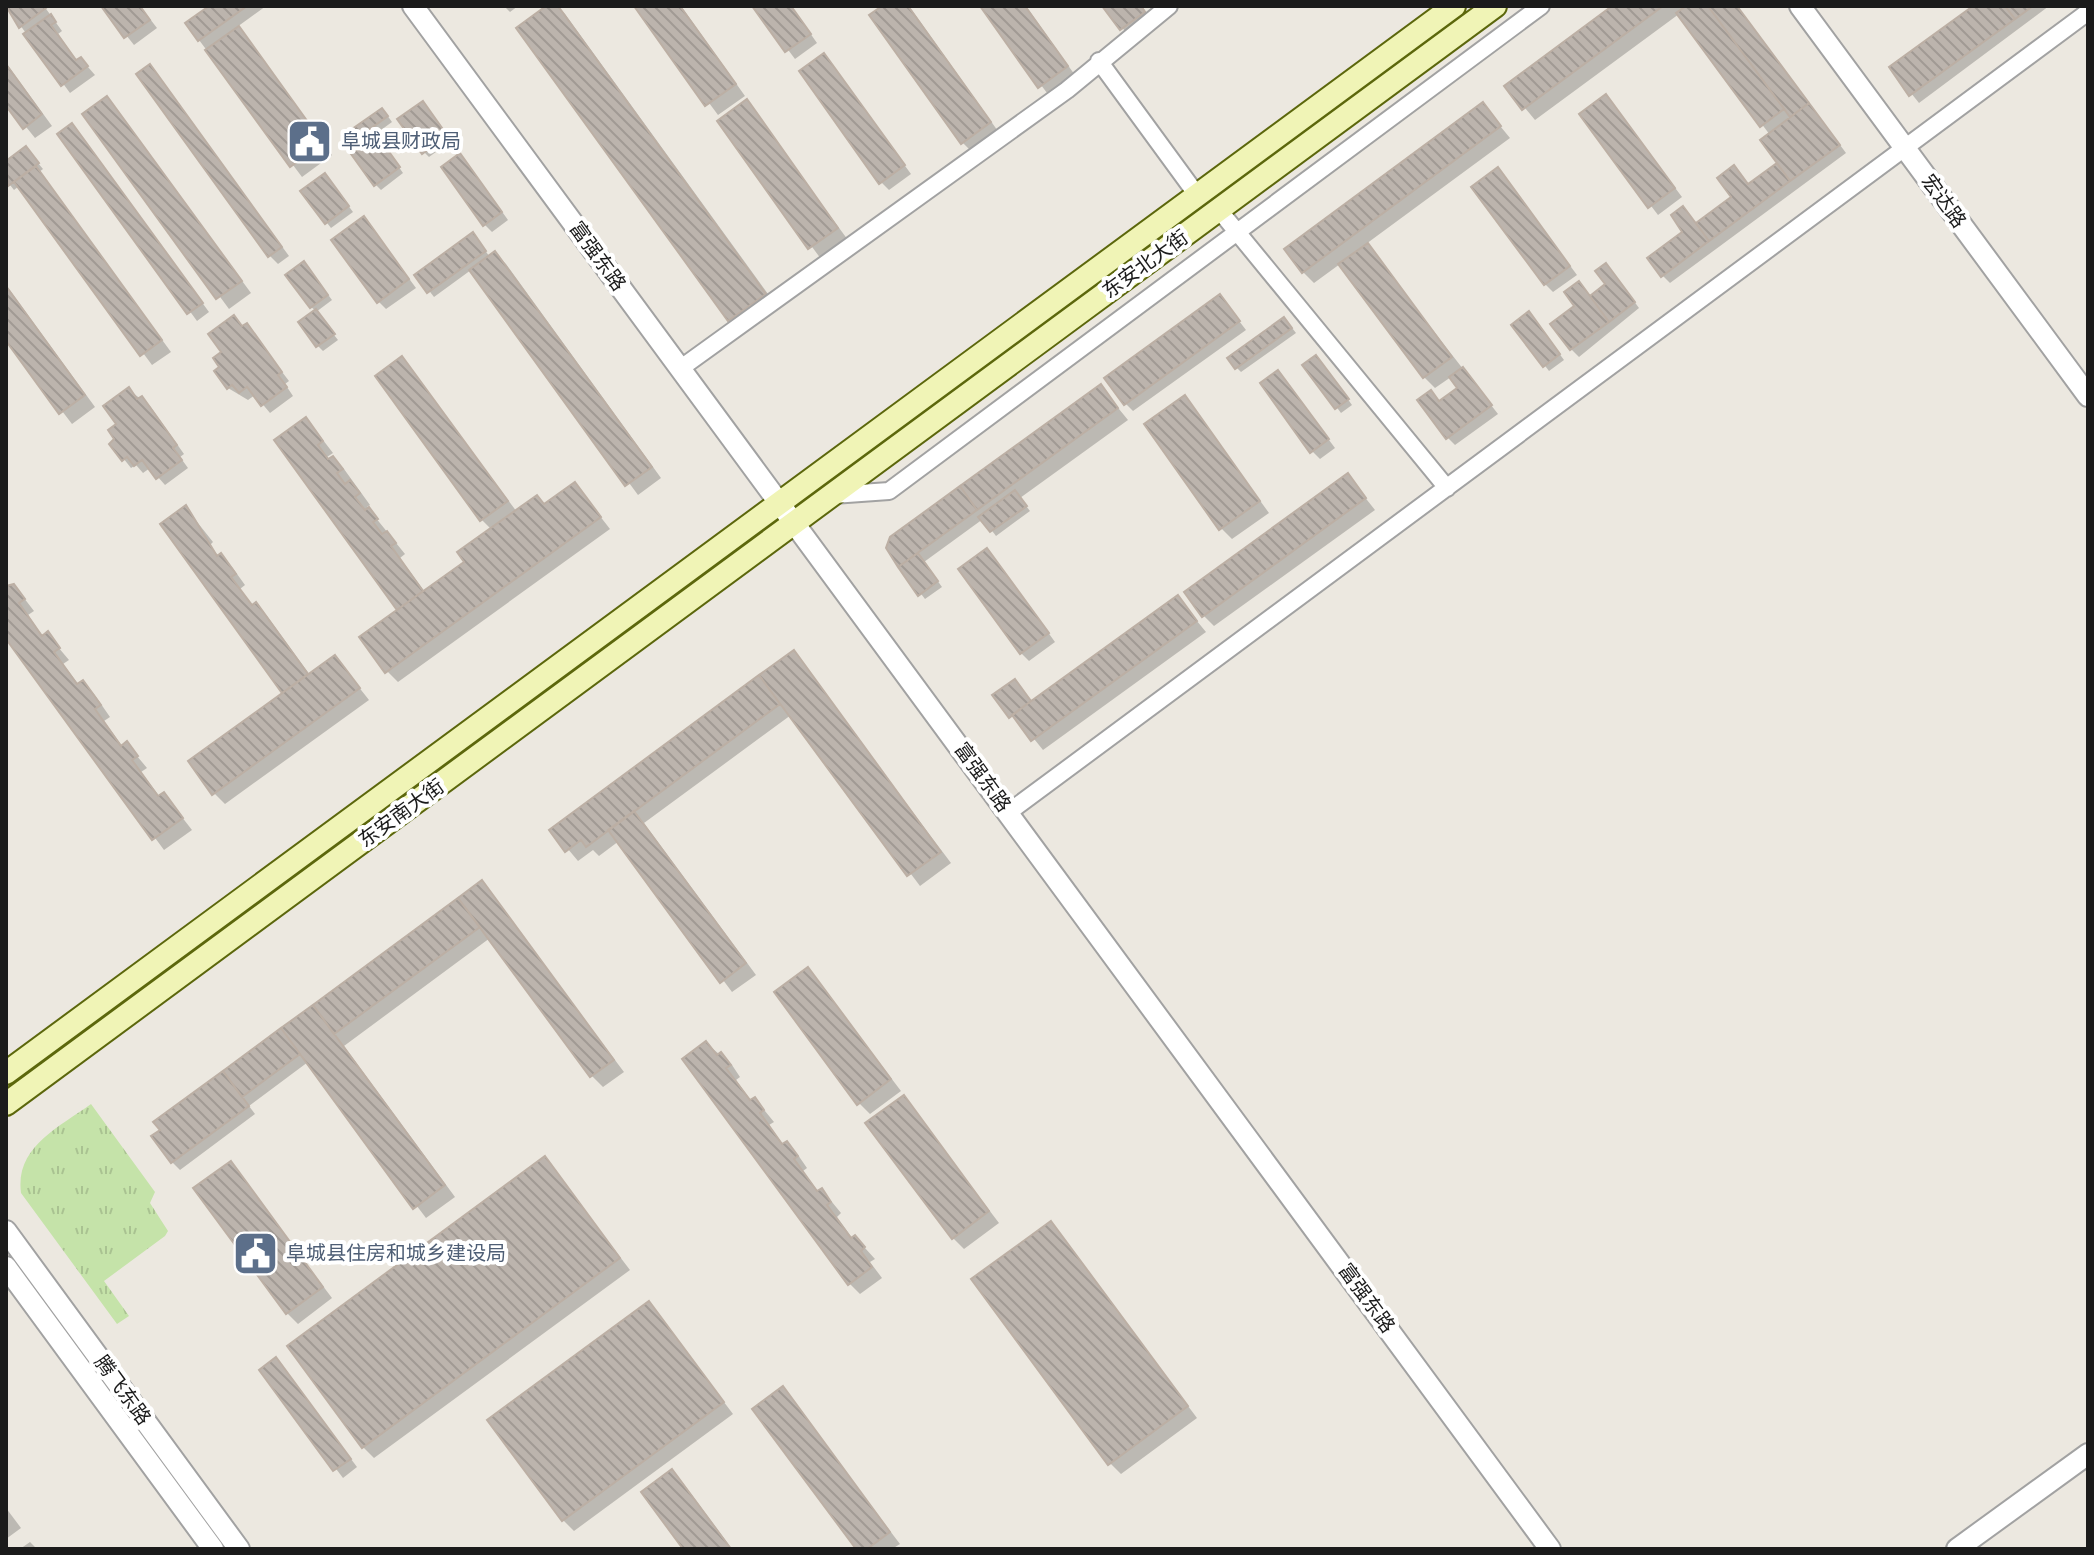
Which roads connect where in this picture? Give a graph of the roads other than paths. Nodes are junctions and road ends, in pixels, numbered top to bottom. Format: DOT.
graph roads {
  1 [pos="413,6"];
  2 [pos="1169,6"];
  3 [pos="1454,6"];
  4 [pos="1495,6"];
  5 [pos="1541,6"];
  6 [pos="1800,6"];
  7 [pos="2088,12"];
  8 [pos="1099,61"];
  9 [pos="1905,148"];
  10 [pos="1197,195"];
  11 [pos="1219,210"];
  12 [pos="1238,232"];
  13 [pos="681,368"];
  14 [pos="2088,396"];
  15 [pos="1447,488"];
  16 [pos="832,495"];
  17 [pos="780,503"];
  18 [pos="795,523"];
  19 [pos="1009,812"];
  20 [pos="6,1073"];
  21 [pos="6,1104"];
  22 [pos="6,1231"];
  23 [pos="6,1267"];
  24 [pos="2088,1454"];
  25 [pos="213,1549"];
  26 [pos="239,1549"];
  27 [pos="1550,1549"];
  28 [pos="1957,1549"];
  1 -- 13 [label="street, 富强东路"];
  2 -- 8 [label="street"];
  3 -- 10 [label="main road, 东安北大街"];
  4 -- 11 [label="main road, 东安北大街"];
  5 -- 12 [label="street"];
  6 -- 9 [label="street, 宏达路"];
  7 -- 9 [label="street"];
  8 -- 10 [label="street"];
  8 -- 13 [label="street"];
  9 -- 14 [label="street, 宏达路"];
  9 -- 15 [label="street"];
  10 -- 17 [label="main road, 东安北大街"];
  11 -- 12 [label="street"];
  11 -- 16 [label="main road, 东安北大街"];
  12 -- 15 [label="street"];
  12 -- 16 [label="street"];
  13 -- 17 [label="street, 富强东路"];
  15 -- 19 [label="street"];
  16 -- 18 [label="main road, 东安北大街"];
  17 -- 18 [label="street, 富强东路"];
  17 -- 20 [label="main road, 东安南大街"];
  18 -- 19 [label="street, 富强东路"];
  18 -- 21 [label="main road, 东安南大街"];
  19 -- 27 [label="street, 富强东路"];
  22 -- 26 [label="street, 腾飞东路"];
  23 -- 25 [label="street, 腾飞东路"];
  24 -- 28 [label="street"];
}
